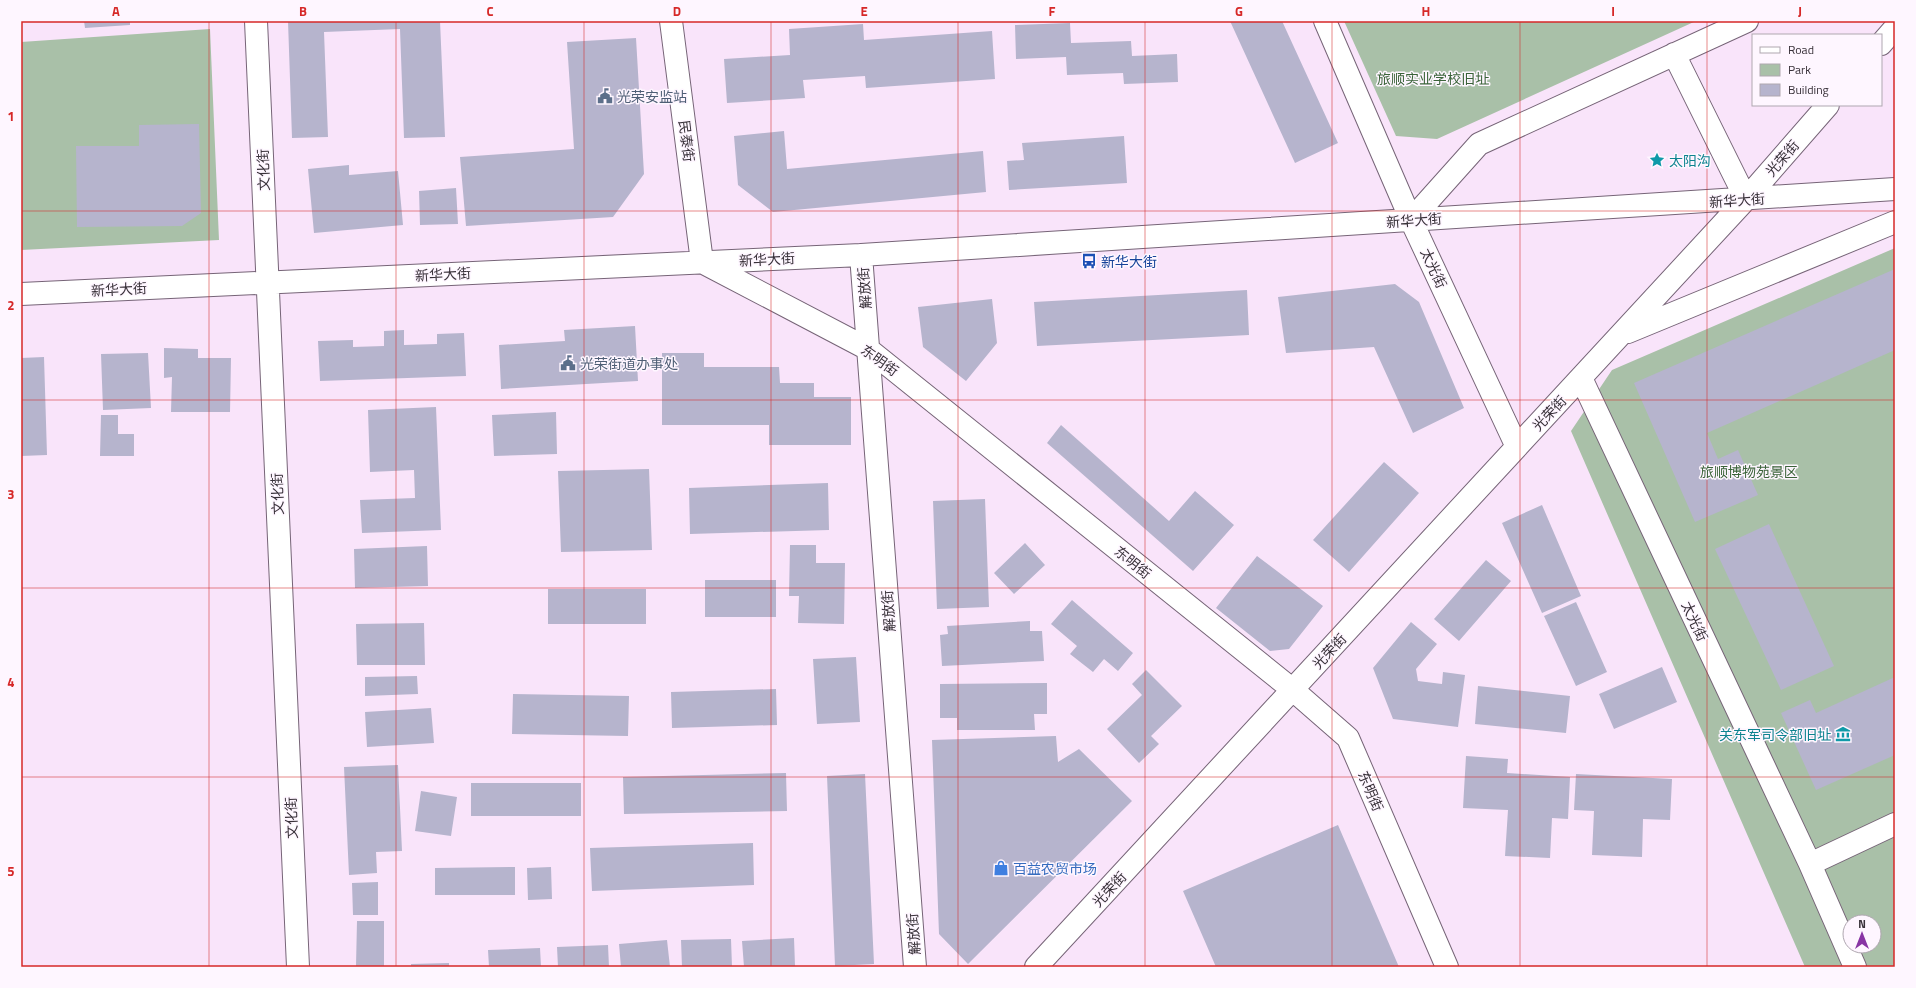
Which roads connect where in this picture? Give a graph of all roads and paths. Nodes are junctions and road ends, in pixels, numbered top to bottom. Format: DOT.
graph roads {
  1 [pos="256,21"];
  2 [pos="1325,21"];
  3 [pos="1747,21"];
  4 [pos="674,24"];
  5 [pos="1895,28"];
  6 [pos="1882,43"];
  7 [pos="1674,54"];
  8 [pos="1827,106"];
  9 [pos="1895,188"];
  10 [pos="1746,199"];
  11 [pos="1411,220"];
  12 [pos="1895,222"];
  13 [pos="861,255"];
  14 [pos="702,262"];
  15 [pos="268,282"];
  16 [pos="21,294"];
  17 [pos="1621,334"];
  18 [pos="868,349"];
  19 [pos="1581,378"];
  20 [pos="1517,447"];
  21 [pos="1293,690"];
  22 [pos="1895,824"];
  23 [pos="1810,864"];
  24 [pos="298,967"];
  25 [pos="915,967"];
  26 [pos="1036,967"];
  27 [pos="1447,967"];
  28 [pos="1855,967"];
  1 -- 15 [label="street, 文化街"];
  2 -- 11 [label="street, 太光街"];
  3 -- 7 [label="street"];
  4 -- 14 [label="street, 民泰街"];
  5 -- 6 [label="street"];
  7 -- 10 [label="street"];
  7 -- 11 [label="street"];
  8 -- 10 [label="street, 光荣街"];
  9 -- 10 [label="street, 新华大街"];
  10 -- 11 [label="street, 新华大街"];
  10 -- 17 [label="street, 光荣街"];
  11 -- 13 [label="street, 新华大街"];
  11 -- 20 [label="street, 太光街"];
  12 -- 17 [label="street, 光荣街"];
  13 -- 14 [label="street, 新华大街"];
  13 -- 18 [label="street, 解放街"];
  14 -- 15 [label="street, 新华大街"];
  14 -- 18 [label="street, 东明街"];
  15 -- 16 [label="street, 新华大街"];
  15 -- 24 [label="street, 文化街"];
  17 -- 19 [label="street, 光荣街"];
  18 -- 21 [label="street, 东明街"];
  18 -- 25 [label="street, 解放街"];
  19 -- 20 [label="street, 光荣街"];
  19 -- 23 [label="street, 太光街"];
  20 -- 21 [label="street, 光荣街"];
  21 -- 26 [label="street, 光荣街"];
  21 -- 27 [label="street, 东明街"];
  22 -- 23 [label="street"];
  23 -- 28 [label="street, 太光街"];
}
